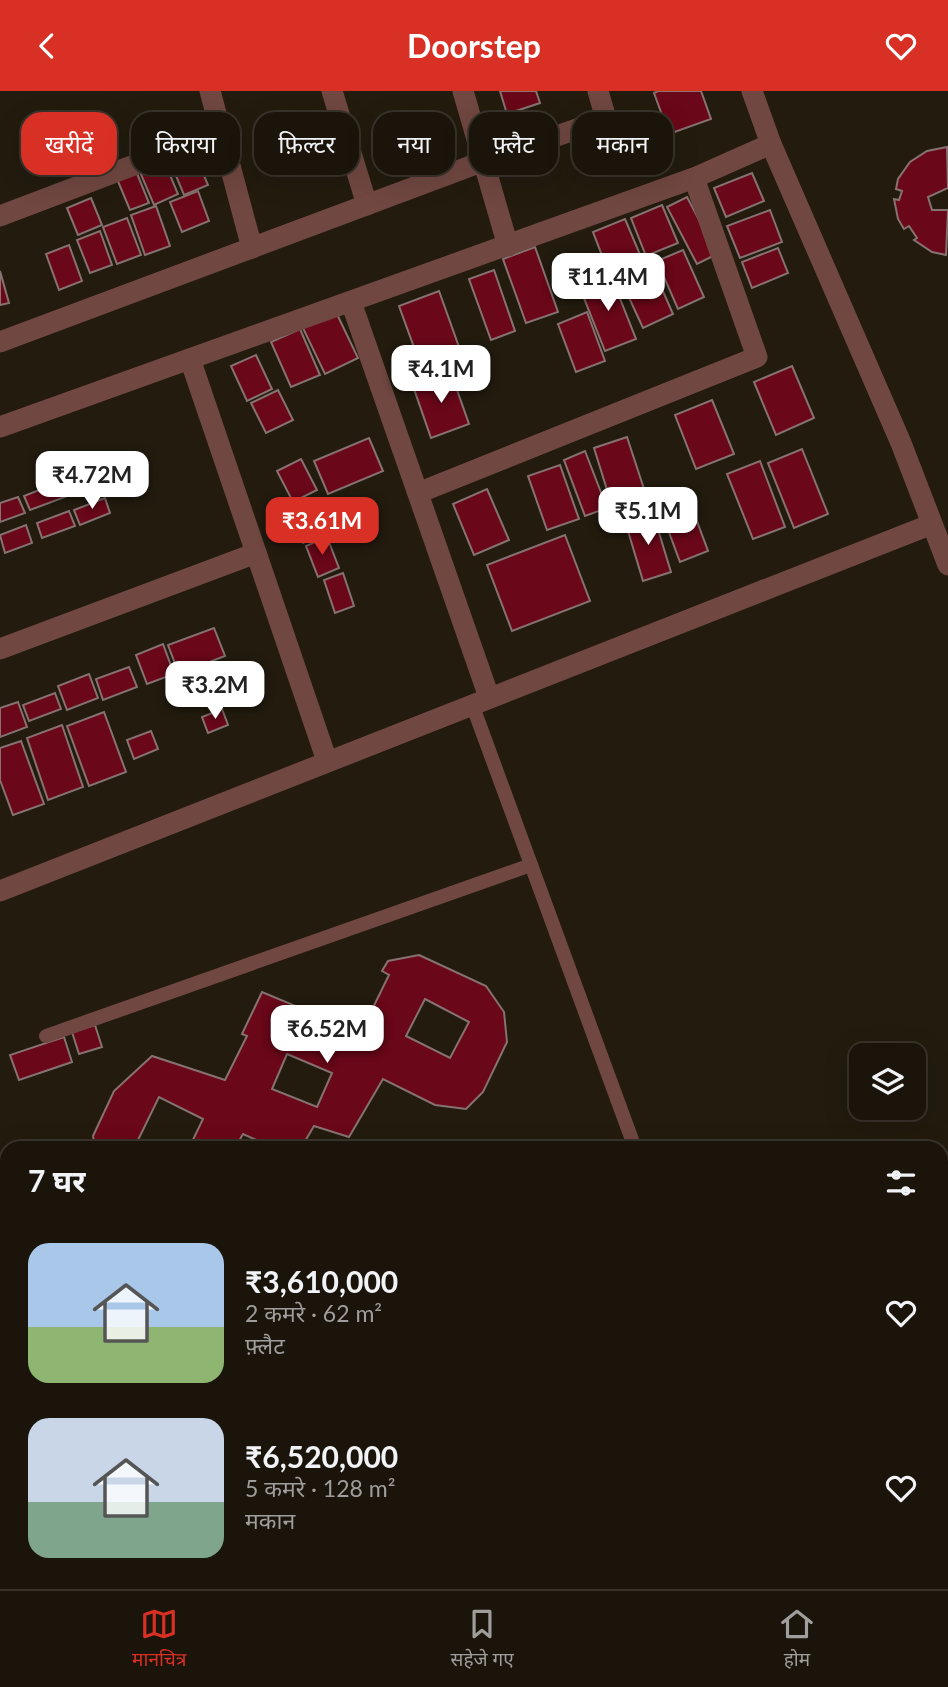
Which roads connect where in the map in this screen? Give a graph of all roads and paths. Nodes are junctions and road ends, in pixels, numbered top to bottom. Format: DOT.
graph roads {
  1 [pos="210,91"];
  2 [pos="332,91"];
  3 [pos="463,91"];
  4 [pos="598,91"];
  5 [pos="752,91"];
  6 [pos="216,112"];
  7 [pos="469,112"];
  8 [pos="558,136"];
  9 [pos="771,144"];
  10 [pos="131,166"];
  11 [pos="469,167"];
  12 [pos="232,175"];
  13 [pos="488,175"];
  14 [pos="694,178"];
  15 [pos="367,205"];
  16 [pos="0,216"];
  17 [pos="508,246"];
  18 [pos="252,248"];
  19 [pos="351,302"];
  20 [pos="0,342"];
  21 [pos="190,359"];
  22 [pos="0,427"];
  23 [pos="418,493"];
  24 [pos="932,524"];
  25 [pos="256,553"];
  26 [pos="948,565"];
  27 [pos="0,649"];
  28 [pos="481,701"];
  29 [pos="327,761"];
  30 [pos="531,865"];
  31 [pos="0,891"];
  32 [pos="46,1036"];
  33 [pos="632,1141"];
  1 -- 6 [label="street"];
  2 -- 15 [label="street"];
  3 -- 7 [label="street"];
  4 -- 8 [label="street"];
  5 -- 9 [label="street"];
  9 -- 14 [label="street"];
  9 -- 24 [label="street"];
  10 -- 16 [label="street"];
  11 -- 15 [label="street"];
  12 -- 18 [label="street"];
  13 -- 17 [label="street"];
  14 -- 17 [label="street"];
  14 -- 23 [label="street"];
  15 -- 18 [label="street"];
  17 -- 19 [label="street"];
  18 -- 20 [label="street"];
  19 -- 21 [label="street"];
  19 -- 23 [label="street"];
  21 -- 22 [label="street"];
  21 -- 25 [label="street"];
  23 -- 28 [label="street"];
  24 -- 26 [label="street"];
  24 -- 28 [label="street"];
  25 -- 27 [label="street"];
  25 -- 29 [label="street"];
  28 -- 29 [label="street"];
  28 -- 30 [label="lane"];
  29 -- 31 [label="street"];
  30 -- 32 [label="lane"];
  30 -- 33 [label="lane"];
}
